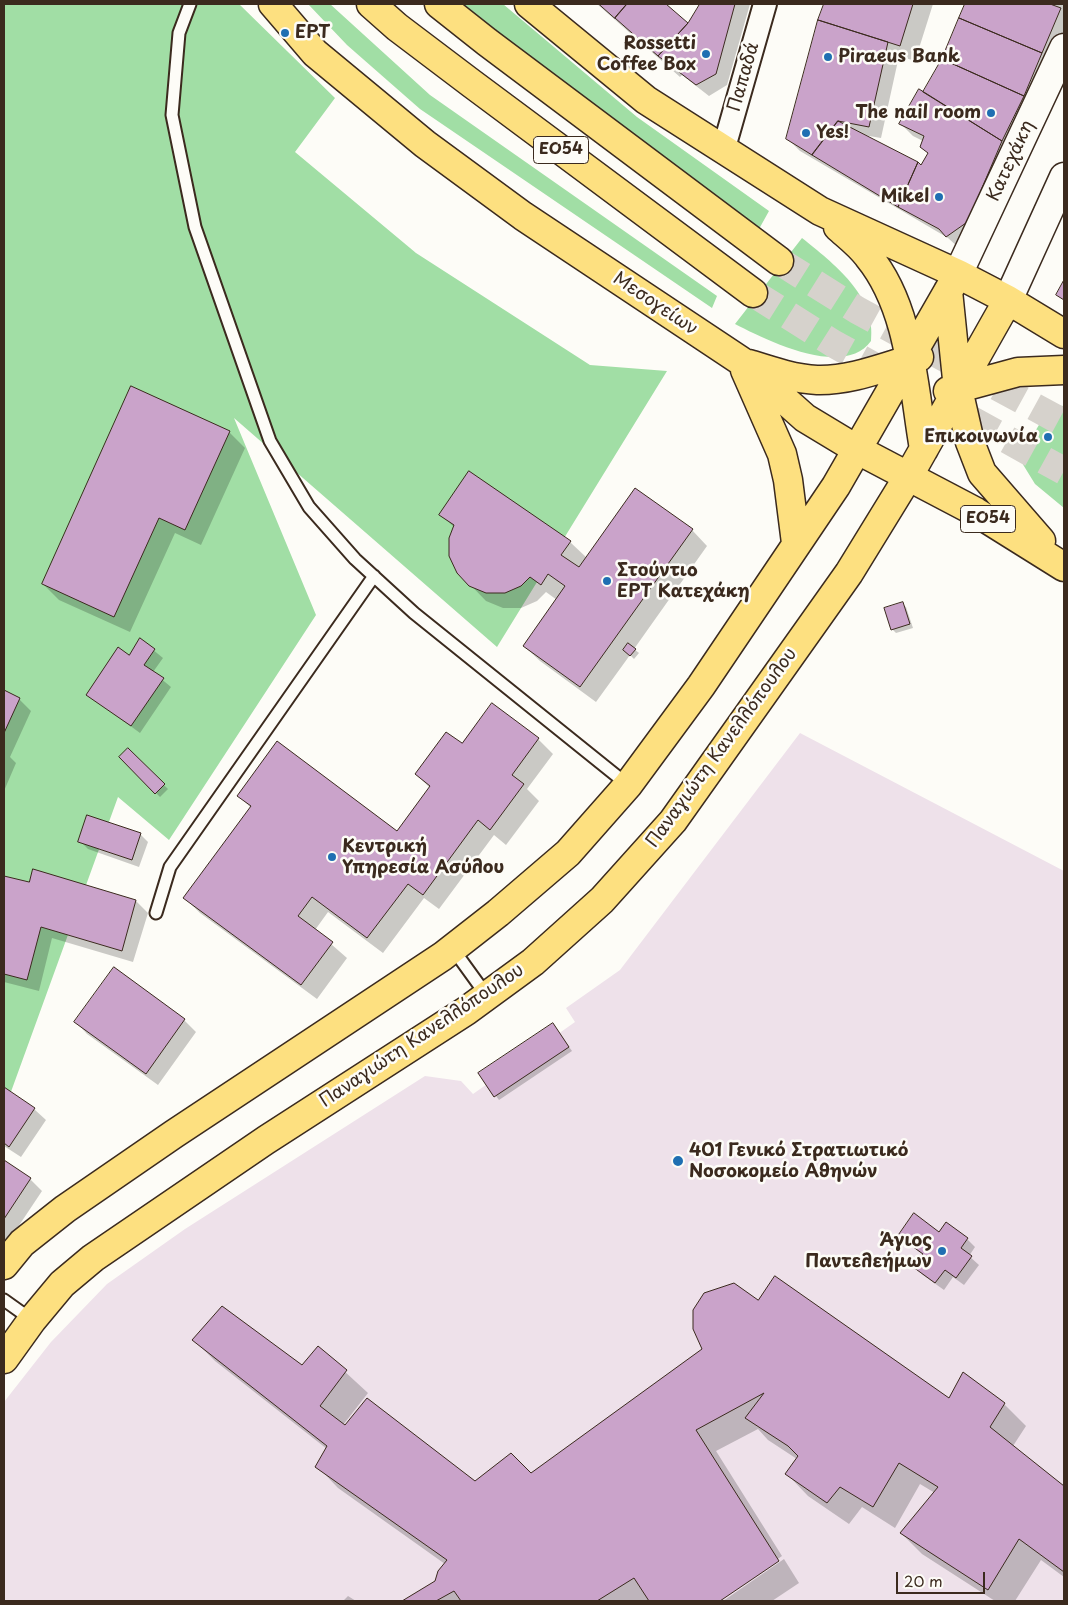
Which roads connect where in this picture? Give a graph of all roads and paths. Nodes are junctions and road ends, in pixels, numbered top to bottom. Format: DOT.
graph roads {
  1 [pos="190,4"];
  2 [pos="273,4"];
  3 [pos="371,4"];
  4 [pos="440,4"];
  5 [pos="529,4"];
  6 [pos="765,4"];
  7 [pos="1064,48"];
  8 [pos="723,151"];
  9 [pos="1064,176"];
  10 [pos="820,211"];
  11 [pos="779,261"];
  12 [pos="953,283"];
  13 [pos="753,293"];
  14 [pos="1008,300"];
  15 [pos="1064,334"];
  16 [pos="986,338"];
  17 [pos="954,347"];
  18 [pos="909,360"];
  19 [pos="741,361"];
  20 [pos="1064,370"];
  21 [pos="958,388"];
  22 [pos="916,401"];
  23 [pos="880,413"];
  24 [pos="924,449"];
  25 [pos="858,450"];
  26 [pos="908,477"];
  27 [pos="796,542"];
  28 [pos="1064,566"];
  29 [pos="374,576"];
  30 [pos="628,785"];
  31 [pos="156,913"];
  32 [pos="453,948"];
  33 [pos="487,996"];
  34 [pos="4,1265"];
  35 [pos="4,1300"];
  36 [pos="32,1320"];
  37 [pos="4,1359"];
  1 -- 29 [label="lane"];
  2 -- 19 [label="main road, Μεσογείων / ΕΟ54"];
  3 -- 13 [label="main road, ΕΟ54"];
  4 -- 11 [label="main road, ΕΟ54"];
  5 -- 8 [label="main road"];
  6 -- 8 [label="street, Παπαδά"];
  7 -- 12 [label="main road, Κατεχάκη"];
  8 -- 10 [label="main road"];
  9 -- 14 [label="main road"];
  10 -- 12 [label="main road"];
  10 -- 18 [label="main road"];
  12 -- 14 [label="main road"];
  12 -- 17 [label="main road"];
  12 -- 18 [label="main road"];
  14 -- 15 [label="main road"];
  14 -- 16 [label="main road, Παναγιώτη Κανελλόπουλου"];
  16 -- 17 [label="main road"];
  16 -- 21 [label="main road, Παναγιώτη Κανελλόπουλου"];
  17 -- 18 [label="main road"];
  17 -- 21 [label="main road"];
  18 -- 19 [label="main road"];
  18 -- 22 [label="main road"];
  18 -- 23 [label="main road"];
  19 -- 25 [label="main road, Μεσογείων / ΕΟ54"];
  19 -- 27 [label="main road"];
  20 -- 21 [label="main road"];
  21 -- 22 [label="main road"];
  21 -- 24 [label="main road, Παναγιώτη Κανελλόπουλου"];
  21 -- 28 [label="main road"];
  22 -- 23 [label="main road"];
  22 -- 24 [label="main road"];
  23 -- 25 [label="main road"];
  24 -- 26 [label="main road, Παναγιώτη Κανελλόπουλου"];
  25 -- 26 [label="main road, Μεσογείων / ΕΟ54"];
  25 -- 27 [label="main road"];
  26 -- 28 [label="main road, Μεσογείων / ΕΟ54"];
  26 -- 33 [label="main road, Παναγιώτη Κανελλόπουλου"];
  27 -- 30 [label="main road"];
  29 -- 30 [label="lane"];
  29 -- 31 [label="lane"];
  30 -- 32 [label="main road"];
  32 -- 33 [label="lane"];
  32 -- 34 [label="main road"];
  33 -- 36 [label="main road, Παναγιώτη Κανελλόπουλου"];
  35 -- 36 [label="lane"];
  36 -- 37 [label="main road, Παναγιώτη Κανελλόπουλου"];
}
